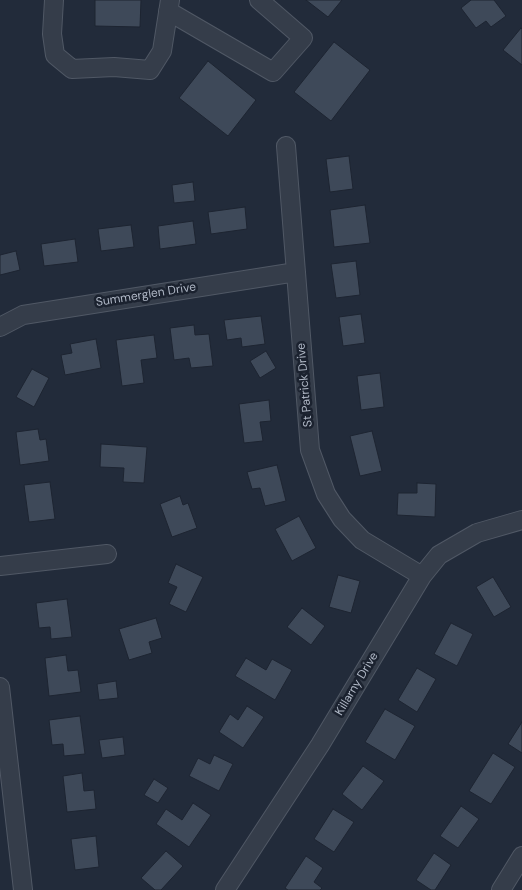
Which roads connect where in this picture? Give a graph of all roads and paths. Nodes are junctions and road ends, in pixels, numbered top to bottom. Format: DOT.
graph roads {
  1 [pos="54,0"];
  2 [pos="259,0"];
  3 [pos="169,5"];
  4 [pos="286,146"];
  5 [pos="296,272"];
  6 [pos="0,327"];
  7 [pos="522,520"];
  8 [pos="107,554"];
  9 [pos="0,566"];
  10 [pos="422,576"];
  11 [pos="0,687"];
  12 [pos="522,856"];
  13 [pos="23,890"];
  14 [pos="225,890"];
  15 [pos="501,890"];
  1 -- 3 [label="street"];
  2 -- 3 [label="street"];
  4 -- 5 [label="street, St Patrick Drive"];
  5 -- 6 [label="street, Summerglen Drive"];
  5 -- 10 [label="street, St Patrick Drive"];
  7 -- 10 [label="street, Killarny Drive"];
  8 -- 9 [label="street"];
  10 -- 14 [label="street, Killarny Drive"];
  11 -- 13 [label="street"];
  12 -- 15 [label="street"];
}
